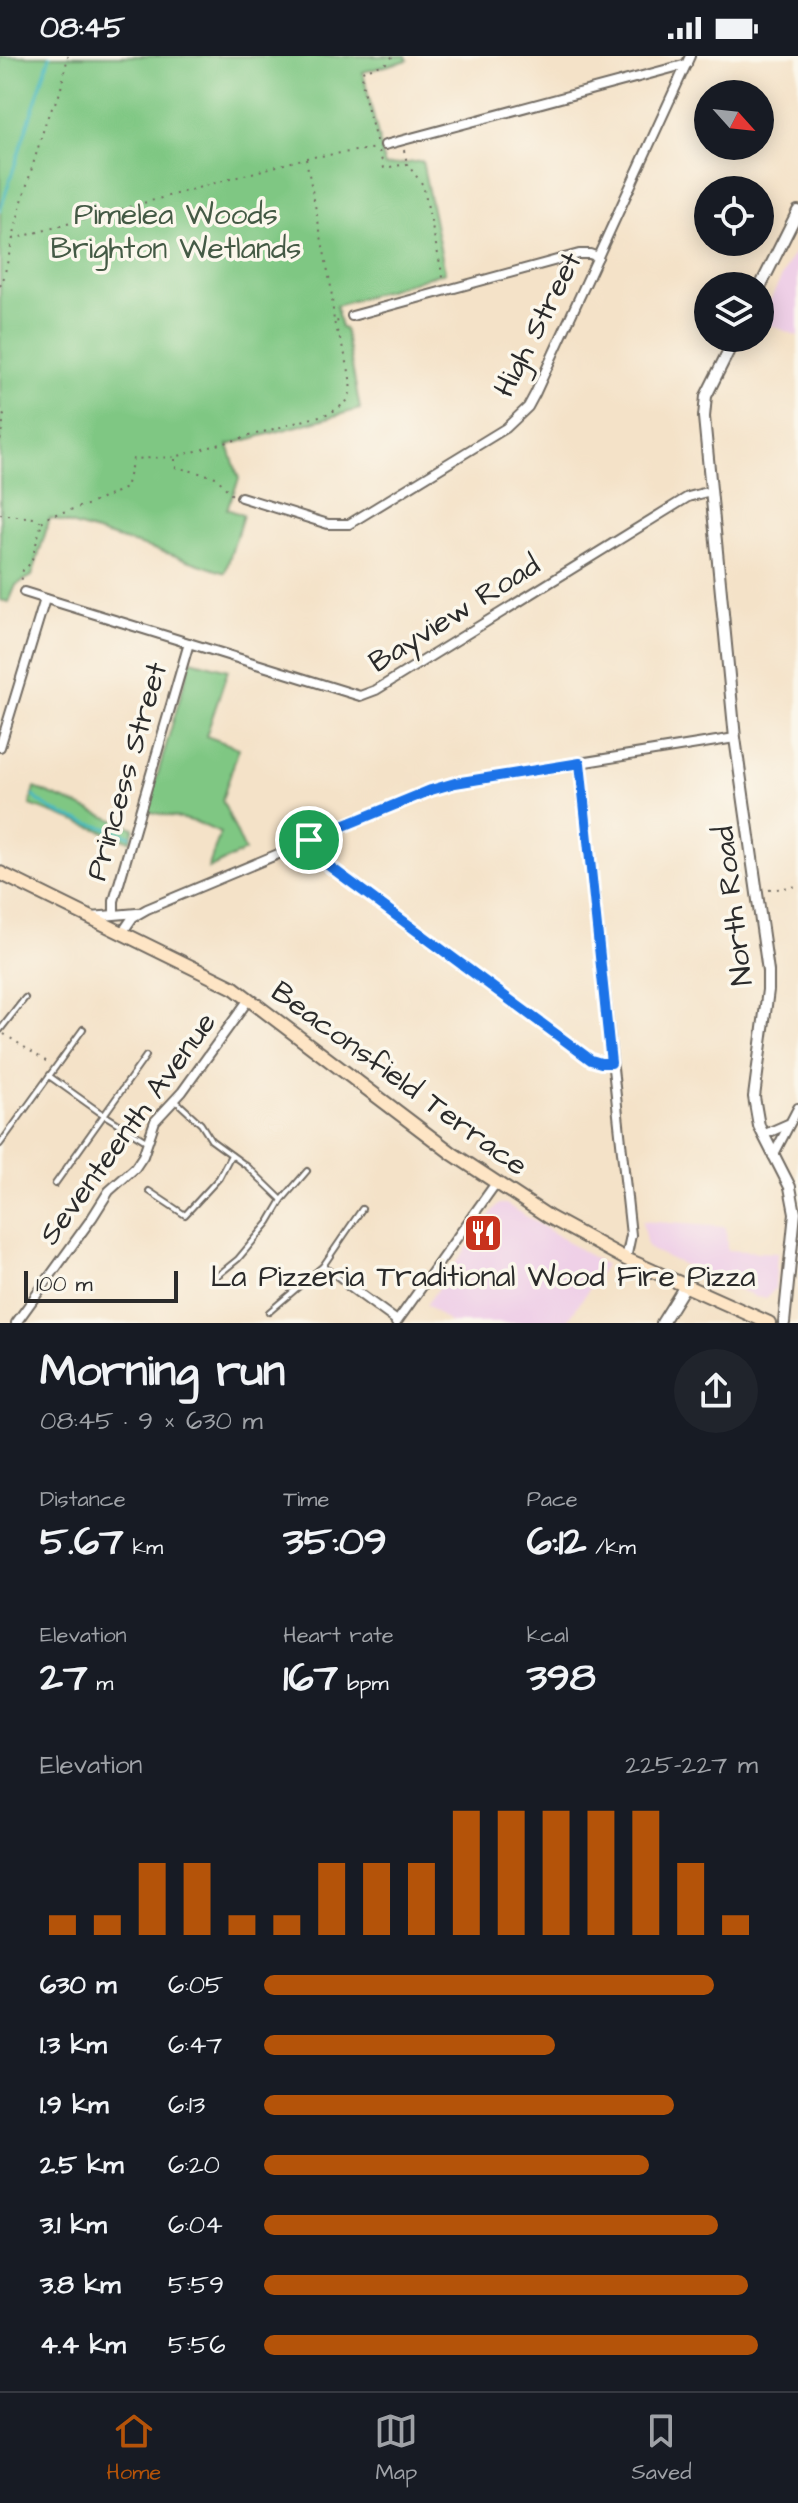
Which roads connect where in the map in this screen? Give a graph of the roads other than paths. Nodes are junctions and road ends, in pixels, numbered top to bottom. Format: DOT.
graph roads {
  1 [pos="701,56"];
  2 [pos="689,60"];
  3 [pos="382,146"];
  4 [pos="798,211"];
  5 [pos="598,257"];
  6 [pos="768,272"];
  7 [pos="352,316"];
  8 [pos="728,352"];
  9 [pos="711,491"];
  10 [pos="241,497"];
  11 [pos="24,592"];
  12 [pos="45,599"];
  13 [pos="189,643"];
  14 [pos="735,738"];
  15 [pos="0,747"];
  16 [pos="580,763"];
  17 [pos="309,840"];
  18 [pos="0,873"];
  19 [pos="138,913"];
  20 [pos="114,914"];
  21 [pos="91,917"];
  22 [pos="122,933"];
  23 [pos="25,998"];
  24 [pos="249,999"];
  25 [pos="83,1029"];
  26 [pos="0,1031"];
  27 [pos="146,1056"];
  28 [pos="611,1063"];
  29 [pos="49,1076"];
  30 [pos="174,1100"];
  31 [pos="798,1108"];
  32 [pos="104,1115"];
  33 [pos="788,1124"];
  34 [pos="763,1135"];
  35 [pos="148,1142"];
  36 [pos="0,1144"];
  37 [pos="231,1155"];
  38 [pos="773,1156"];
  39 [pos="307,1171"];
  40 [pos="496,1183"];
  41 [pos="55,1184"];
  42 [pos="149,1191"];
  43 [pos="282,1200"];
  44 [pos="362,1209"];
  45 [pos="626,1259"];
  46 [pos="323,1266"];
  47 [pos="217,1276"];
  48 [pos="349,1286"];
  49 [pos="685,1286"];
  50 [pos="269,1312"];
  51 [pos="397,1322"];
  52 [pos="16,1323"];
  53 [pos="662,1323"];
  54 [pos="769,1323"];
  55 [pos="784,1323"];
  1 -- 2 [label="street"];
  2 -- 3 [label="street"];
  2 -- 5 [label="street, High Street"];
  4 -- 6 [label="street"];
  5 -- 7 [label="street"];
  5 -- 10 [label="street, High Street"];
  8 -- 9 [label="street, North Road"];
  9 -- 13 [label="street, Bayview Road"];
  9 -- 14 [label="street, North Road"];
  11 -- 12 [label="street, Bayview Road"];
  12 -- 13 [label="street, Bayview Road"];
  12 -- 15 [label="street"];
  13 -- 20 [label="street, Princess Street"];
  14 -- 16 [label="street"];
  14 -- 34 [label="street, North Road"];
  16 -- 17 [label="street"];
  16 -- 28 [label="street"];
  17 -- 19 [label="street"];
  17 -- 28 [label="street"];
  18 -- 21 [label="main road, Beaconsfield Terrace"];
  19 -- 20 [label="street"];
  19 -- 22 [label="street"];
  20 -- 21 [label="street"];
  21 -- 22 [label="main road, Beaconsfield Terrace"];
  22 -- 24 [label="main road, Beaconsfield Terrace"];
  23 -- 26 [label="lane"];
  24 -- 30 [label="street, Seventeenth Avenue"];
  24 -- 40 [label="main road, Beaconsfield Terrace"];
  25 -- 29 [label="lane"];
  27 -- 32 [label="lane"];
  28 -- 45 [label="street"];
  29 -- 32 [label="lane"];
  29 -- 36 [label="lane"];
  30 -- 35 [label="street, Seventeenth Avenue"];
  30 -- 37 [label="lane"];
  31 -- 33 [label="street"];
  32 -- 35 [label="lane"];
  32 -- 41 [label="lane"];
  33 -- 34 [label="street"];
  33 -- 38 [label="street"];
  34 -- 38 [label="street, North Road"];
  35 -- 52 [label="street, Seventeenth Avenue"];
  37 -- 42 [label="lane"];
  37 -- 43 [label="lane"];
  38 -- 55 [label="street, North Road"];
  39 -- 43 [label="lane"];
  40 -- 45 [label="main road, Beaconsfield Terrace"];
  40 -- 51 [label="street"];
  43 -- 47 [label="lane"];
  44 -- 46 [label="lane"];
  45 -- 49 [label="main road, Beaconsfield Terrace"];
  46 -- 48 [label="lane"];
  46 -- 50 [label="lane"];
  48 -- 51 [label="street"];
  49 -- 53 [label="street"];
  49 -- 54 [label="main road, Beaconsfield Terrace"];
}
